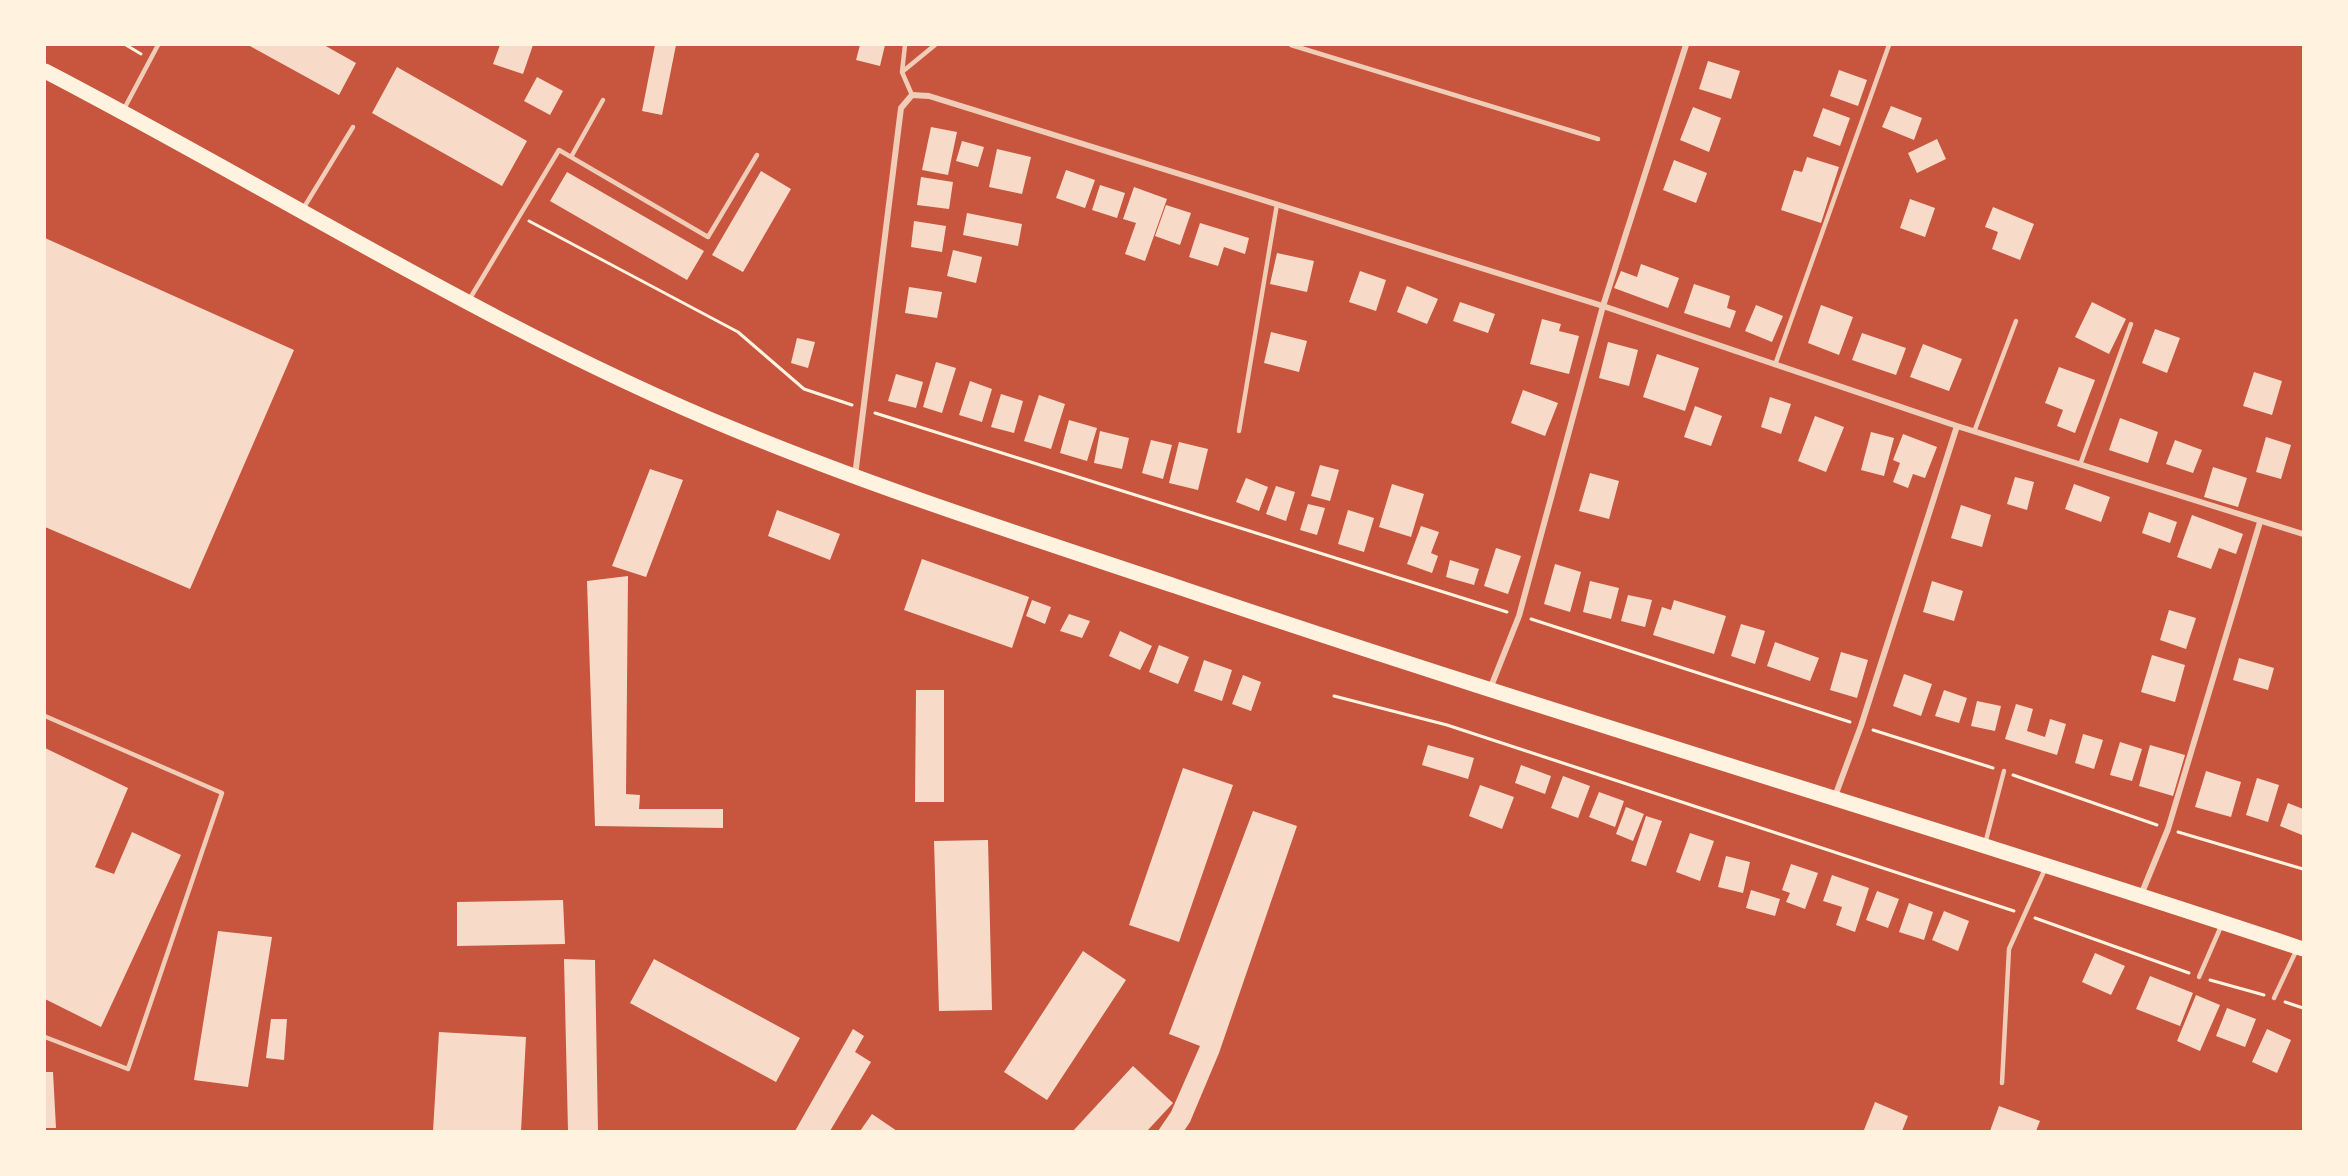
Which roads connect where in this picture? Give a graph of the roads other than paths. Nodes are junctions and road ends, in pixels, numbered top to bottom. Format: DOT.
graph roads {
  1 [pos="158,45"];
  2 [pos="905,45"];
  3 [pos="935,45"];
  4 [pos="1291,45"];
  5 [pos="1686,45"];
  6 [pos="1889,45"];
  7 [pos="45,71"];
  8 [pos="902,72"];
  9 [pos="912,95"];
  10 [pos="603,100"];
  11 [pos="123,111"];
  12 [pos="353,127"];
  13 [pos="1598,139"];
  14 [pos="757,155"];
  15 [pos="571,157"];
  16 [pos="1277,204"];
  17 [pos="301,213"];
  18 [pos="467,303"];
  19 [pos="1603,306"];
  20 [pos="2016,321"];
  21 [pos="2131,324"];
  22 [pos="1775,365"];
  23 [pos="1957,426"];
  24 [pos="1239,431"];
  25 [pos="1974,432"];
  26 [pos="2080,465"];
  27 [pos="855,477"];
  28 [pos="2260,522"];
  29 [pos="2303,534"];
  30 [pos="1490,689"];
  31 [pos="45,716"];
  32 [pos="2004,771"];
  33 [pos="1834,799"];
  34 [pos="1985,847"];
  35 [pos="2046,866"];
  36 [pos="2140,895"];
  37 [pos="2223,922"];
  38 [pos="2301,948"];
  39 [pos="2199,977"];
  40 [pos="2274,998"];
  41 [pos="45,1037"];
  42 [pos="2002,1083"];
  1 -- 11 [label="lane"];
  2 -- 8 [label="lane"];
  3 -- 8 [label="lane"];
  4 -- 13 [label="lane"];
  5 -- 19 [label="street"];
  6 -- 22 [label="lane"];
  7 -- 11 [label="main road"];
  8 -- 9 [label="lane"];
  9 -- 16 [label="street"];
  9 -- 27 [label="street"];
  10 -- 15 [label="lane"];
  11 -- 17 [label="main road"];
  12 -- 17 [label="lane"];
  14 -- 15 [label="lane"];
  15 -- 18 [label="lane"];
  16 -- 19 [label="street"];
  16 -- 24 [label="lane"];
  17 -- 18 [label="main road"];
  18 -- 27 [label="main road"];
  19 -- 22 [label="street"];
  19 -- 30 [label="street"];
  20 -- 25 [label="lane"];
  21 -- 26 [label="lane"];
  22 -- 23 [label="street"];
  23 -- 25 [label="street"];
  23 -- 33 [label="street"];
  25 -- 26 [label="street"];
  26 -- 28 [label="street"];
  27 -- 30 [label="main road"];
  28 -- 29 [label="street"];
  28 -- 36 [label="street"];
  30 -- 33 [label="main road"];
  31 -- 41 [label="lane"];
  32 -- 34 [label="lane"];
  33 -- 34 [label="main road"];
  34 -- 35 [label="main road"];
  35 -- 36 [label="main road"];
  35 -- 42 [label="lane"];
  36 -- 37 [label="main road"];
  37 -- 38 [label="main road"];
  37 -- 39 [label="lane"];
  38 -- 40 [label="lane"];
}
